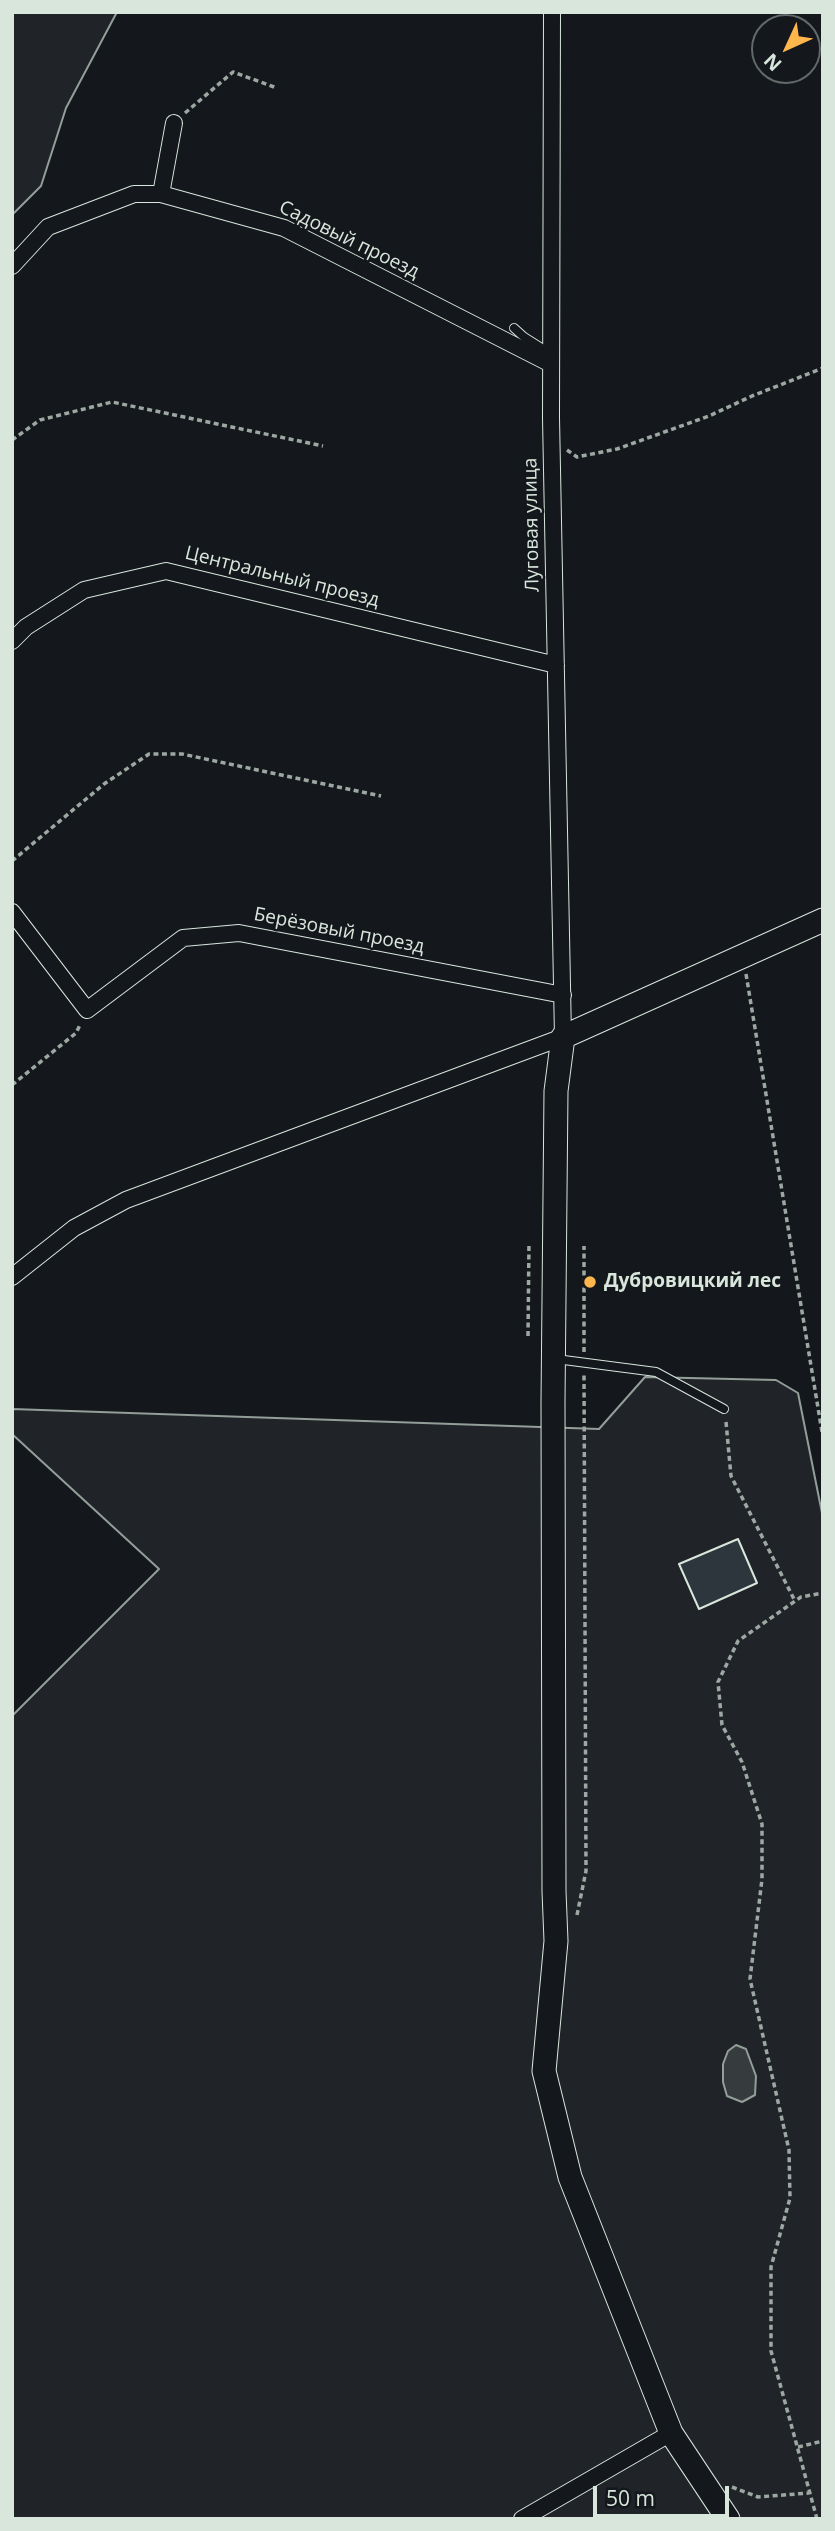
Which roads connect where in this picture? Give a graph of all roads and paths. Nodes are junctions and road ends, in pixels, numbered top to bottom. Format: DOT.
graph roads {
  1 [pos="552,12"];
  2 [pos="277,88"];
  3 [pos="174,123"];
  4 [pos="161,194"];
  5 [pos="12,265"];
  6 [pos="514,328"];
  7 [pos="551,359"];
  8 [pos="823,369"];
  9 [pos="12,440"];
  10 [pos="323,446"];
  11 [pos="552,449"];
  12 [pos="12,641"];
  13 [pos="556,665"];
  14 [pos="381,796"];
  15 [pos="12,861"];
  16 [pos="12,912"];
  17 [pos="823,920"];
  18 [pos="743,955"];
  19 [pos="563,995"];
  20 [pos="87,1010"];
  21 [pos="564,1037"];
  22 [pos="12,1085"];
  23 [pos="528,1243"];
  24 [pos="584,1246"];
  25 [pos="12,1277"];
  26 [pos="527,1336"];
  27 [pos="554,1359"];
  28 [pos="584,1363"];
  29 [pos="724,1409"];
  30 [pos="823,1438"];
  31 [pos="823,1593"];
  32 [pos="795,1601"];
  33 [pos="575,1925"];
  34 [pos="671,2433"];
  35 [pos="823,2441"];
  36 [pos="797,2446"];
  37 [pos="732,2487"];
  38 [pos="810,2493"];
  39 [pos="522,2519"];
  40 [pos="728,2519"];
  41 [pos="817,2519"];
  1 -- 7 [label="street, Луговая улица"];
  2 -- 3 [label="path"];
  3 -- 4 [label="street"];
  4 -- 5 [label="street, Садовый проезд"];
  4 -- 7 [label="street, Садовый проезд"];
  6 -- 7 [label="lane"];
  7 -- 11 [label="street, Луговая улица"];
  8 -- 11 [label="path"];
  9 -- 10 [label="path"];
  11 -- 13 [label="street, Луговая улица"];
  12 -- 13 [label="street, Центральный проезд"];
  13 -- 19 [label="street, Луговая улица"];
  14 -- 15 [label="path"];
  16 -- 20 [label="street"];
  17 -- 18 [label="street"];
  18 -- 21 [label="street"];
  18 -- 30 [label="path"];
  19 -- 20 [label="street, Берёзовый проезд"];
  19 -- 21 [label="street, Луговая улица"];
  20 -- 22 [label="path"];
  21 -- 25 [label="street"];
  21 -- 27 [label="street"];
  23 -- 26 [label="path"];
  24 -- 28 [label="path"];
  27 -- 28 [label="lane"];
  27 -- 34 [label="street"];
  28 -- 29 [label="lane"];
  28 -- 33 [label="path"];
  29 -- 32 [label="path"];
  31 -- 32 [label="path"];
  32 -- 36 [label="path"];
  34 -- 39 [label="street"];
  34 -- 40 [label="street"];
  35 -- 36 [label="path"];
  36 -- 38 [label="path"];
  37 -- 38 [label="path"];
  38 -- 41 [label="path"];
}
